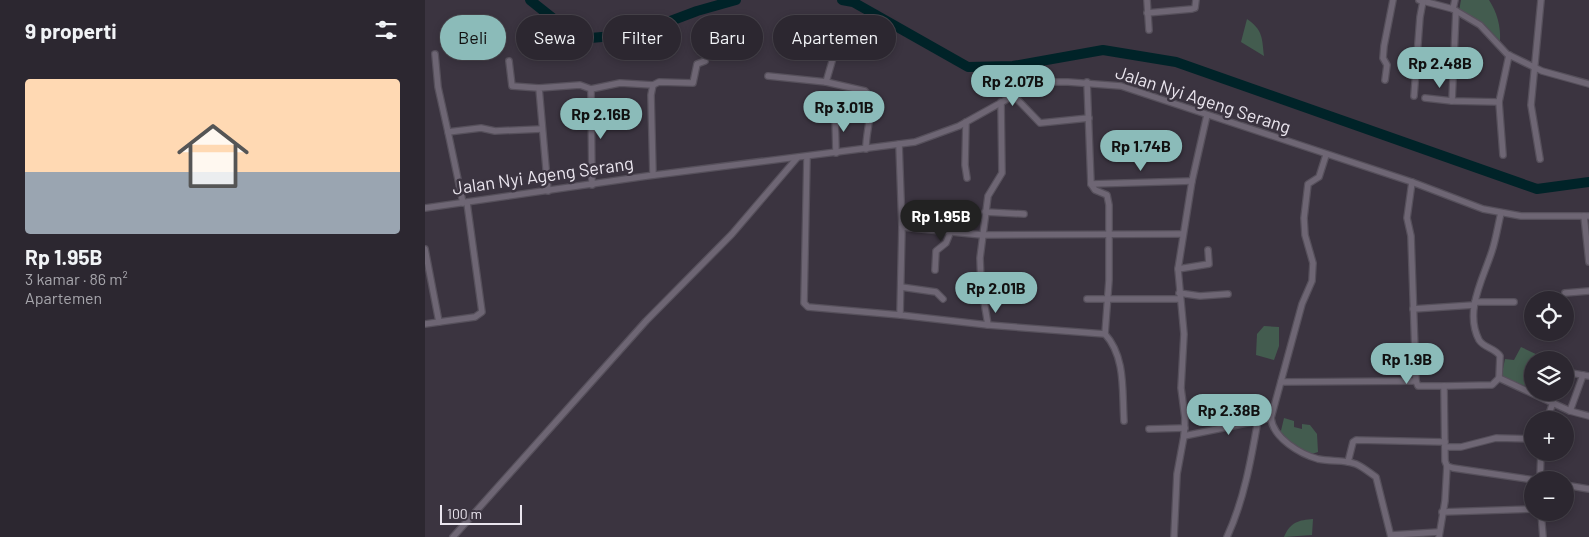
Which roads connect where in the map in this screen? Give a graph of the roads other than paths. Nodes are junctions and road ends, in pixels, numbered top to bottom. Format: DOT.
graph roads {
  1 [pos="1147,0"];
  2 [pos="1196,0"];
  3 [pos="1393,0"];
  4 [pos="1455,0"];
  5 [pos="1541,0"];
  6 [pos="1421,1"];
  7 [pos="1455,10"];
  8 [pos="1147,13"];
  9 [pos="1149,30"];
  10 [pos="435,54"];
  11 [pos="1509,55"];
  12 [pos="832,60"];
  13 [pos="509,61"];
  14 [pos="705,61"];
  15 [pos="1535,68"];
  16 [pos="768,76"];
  17 [pos="1385,80"];
  18 [pos="826,82"];
  19 [pos="1087,82"];
  20 [pos="1589,84"];
  21 [pos="653,85"];
  22 [pos="539,88"];
  23 [pos="591,89"];
  24 [pos="1013,95"];
  25 [pos="1414,96"];
  26 [pos="1425,98"];
  27 [pos="1452,101"];
  28 [pos="1001,102"];
  29 [pos="1499,102"];
  30 [pos="835,113"];
  31 [pos="1207,115"];
  32 [pos="1089,118"];
  33 [pos="966,122"];
  34 [pos="541,129"];
  35 [pos="448,132"];
  36 [pos="899,144"];
  37 [pos="866,149"];
  38 [pos="836,153"];
  39 [pos="1327,155"];
  40 [pos="1503,155"];
  41 [pos="807,157"];
  42 [pos="797,158"];
  43 [pos="1540,159"];
  44 [pos="653,176"];
  45 [pos="967,178"];
  46 [pos="1192,181"];
  47 [pos="1412,182"];
  48 [pos="1091,184"];
  49 [pos="592,185"];
  50 [pos="548,191"];
  51 [pos="465,203"];
  52 [pos="425,208"];
  53 [pos="985,212"];
  54 [pos="1501,213"];
  55 [pos="1024,214"];
  56 [pos="1587,216"];
  57 [pos="902,227"];
  58 [pos="950,233"];
  59 [pos="1109,233"];
  60 [pos="1183,234"];
  61 [pos="982,235"];
  62 [pos="425,249"];
  63 [pos="1208,250"];
  64 [pos="1589,262"];
  65 [pos="1178,268"];
  66 [pos="935,270"];
  67 [pos="901,287"];
  68 [pos="1589,291"];
  69 [pos="1574,292"];
  70 [pos="1228,294"];
  71 [pos="1179,296"];
  72 [pos="943,299"];
  73 [pos="1087,299"];
  74 [pos="1108,299"];
  75 [pos="1514,302"];
  76 [pos="1475,303"];
  77 [pos="1413,309"];
  78 [pos="901,315"];
  79 [pos="439,322"];
  80 [pos="425,324"];
  81 [pos="988,325"];
  82 [pos="1105,334"];
  83 [pos="1586,376"];
  84 [pos="1499,378"];
  85 [pos="1416,381"];
  86 [pos="1281,382"];
  87 [pos="1444,386"];
  88 [pos="1553,402"];
  89 [pos="1550,411"];
  90 [pos="1570,411"];
  91 [pos="1574,412"];
  92 [pos="1589,416"];
  93 [pos="1271,418"];
  94 [pos="1258,420"];
  95 [pos="1124,421"];
  96 [pos="1185,428"];
  97 [pos="1149,429"];
  98 [pos="1184,436"];
  99 [pos="1524,439"];
  100 [pos="1445,444"];
  101 [pos="1348,462"];
  102 [pos="1447,466"];
  103 [pos="1524,479"];
  104 [pos="1574,486"];
  105 [pos="1589,489"];
  106 [pos="1524,509"];
  107 [pos="1442,512"];
  108 [pos="1542,521"];
  109 [pos="1439,535"];
  110 [pos="1391,536"];
  111 [pos="453,537"];
  112 [pos="1174,537"];
  113 [pos="1227,537"];
  114 [pos="1543,537"];
  1 -- 8 [label="street"];
  2 -- 8 [label="street"];
  3 -- 17 [label="street"];
  4 -- 7 [label="street"];
  5 -- 15 [label="street"];
  6 -- 7 [label="street"];
  6 -- 25 [label="street"];
  7 -- 11 [label="street"];
  7 -- 27 [label="street"];
  8 -- 9 [label="street"];
  10 -- 35 [label="street"];
  11 -- 15 [label="street"];
  11 -- 29 [label="street"];
  12 -- 18 [label="street"];
  13 -- 22 [label="street"];
  14 -- 21 [label="street"];
  15 -- 20 [label="street"];
  15 -- 43 [label="street"];
  16 -- 18 [label="street"];
  18 -- 37 [label="street"];
  19 -- 24 [label="street, Jalan Nyi Ageng Serang"];
  19 -- 31 [label="street, Jalan Nyi Ageng Serang"];
  19 -- 32 [label="street"];
  21 -- 23 [label="street"];
  21 -- 44 [label="street"];
  22 -- 23 [label="street"];
  22 -- 34 [label="street"];
  23 -- 49 [label="street"];
  24 -- 28 [label="street, Jalan Nyi Ageng Serang"];
  24 -- 32 [label="street"];
  26 -- 27 [label="street"];
  27 -- 29 [label="street"];
  28 -- 33 [label="street, Jalan Nyi Ageng Serang"];
  28 -- 53 [label="street"];
  29 -- 40 [label="street"];
  30 -- 38 [label="street"];
  31 -- 39 [label="street, Jalan Nyi Ageng Serang"];
  31 -- 46 [label="street"];
  32 -- 48 [label="street"];
  33 -- 36 [label="street, Jalan Nyi Ageng Serang"];
  33 -- 45 [label="street"];
  34 -- 35 [label="street"];
  34 -- 50 [label="street"];
  35 -- 51 [label="street"];
  36 -- 37 [label="street, Jalan Nyi Ageng Serang"];
  36 -- 57 [label="street"];
  37 -- 38 [label="street, Jalan Nyi Ageng Serang"];
  38 -- 41 [label="street, Jalan Nyi Ageng Serang"];
  39 -- 47 [label="street, Jalan Nyi Ageng Serang"];
  39 -- 86 [label="street"];
  41 -- 42 [label="street, Jalan Nyi Ageng Serang"];
  41 -- 78 [label="street"];
  42 -- 44 [label="street, Jalan Nyi Ageng Serang"];
  42 -- 111 [label="street"];
  44 -- 49 [label="street, Jalan Nyi Ageng Serang"];
  46 -- 48 [label="street"];
  46 -- 60 [label="street"];
  47 -- 54 [label="street, Jalan Nyi Ageng Serang"];
  47 -- 77 [label="street"];
  48 -- 59 [label="street"];
  49 -- 50 [label="street, Jalan Nyi Ageng Serang"];
  50 -- 51 [label="street, Jalan Nyi Ageng Serang"];
  51 -- 52 [label="street, Jalan Nyi Ageng Serang"];
  51 -- 79 [label="street"];
  53 -- 55 [label="street"];
  53 -- 61 [label="street"];
  54 -- 56 [label="street, Jalan Nyi Ageng Serang"];
  54 -- 76 [label="street"];
  56 -- 64 [label="street"];
  57 -- 58 [label="street"];
  57 -- 67 [label="street"];
  58 -- 61 [label="street"];
  58 -- 66 [label="street"];
  59 -- 60 [label="street"];
  59 -- 61 [label="street"];
  59 -- 74 [label="street"];
  60 -- 65 [label="street"];
  61 -- 81 [label="street"];
  62 -- 79 [label="street"];
  63 -- 65 [label="street"];
  65 -- 71 [label="street"];
  67 -- 72 [label="street"];
  67 -- 78 [label="street"];
  68 -- 69 [label="street"];
  70 -- 71 [label="street"];
  71 -- 74 [label="street"];
  71 -- 96 [label="street"];
  73 -- 74 [label="street"];
  74 -- 82 [label="street"];
  75 -- 76 [label="street"];
  76 -- 77 [label="street"];
  76 -- 84 [label="street"];
  77 -- 85 [label="street"];
  78 -- 81 [label="street"];
  79 -- 80 [label="street"];
  81 -- 82 [label="street"];
  82 -- 95 [label="street"];
  83 -- 90 [label="street"];
  84 -- 87 [label="street"];
  84 -- 88 [label="street"];
  85 -- 86 [label="street"];
  85 -- 87 [label="street"];
  86 -- 93 [label="street"];
  87 -- 100 [label="street"];
  88 -- 89 [label="street"];
  88 -- 90 [label="street"];
  91 -- 92 [label="street"];
  93 -- 94 [label="street"];
  93 -- 101 [label="street"];
  94 -- 98 [label="street"];
  94 -- 113 [label="street"];
  96 -- 97 [label="street"];
  96 -- 98 [label="street"];
  98 -- 112 [label="street"];
  99 -- 100 [label="street"];
  100 -- 101 [label="street"];
  100 -- 102 [label="street"];
  101 -- 110 [label="street"];
  102 -- 103 [label="street"];
  102 -- 107 [label="street"];
  104 -- 105 [label="street"];
  106 -- 107 [label="street"];
  107 -- 109 [label="street"];
  108 -- 114 [label="street"];
  109 -- 110 [label="street"];
}
